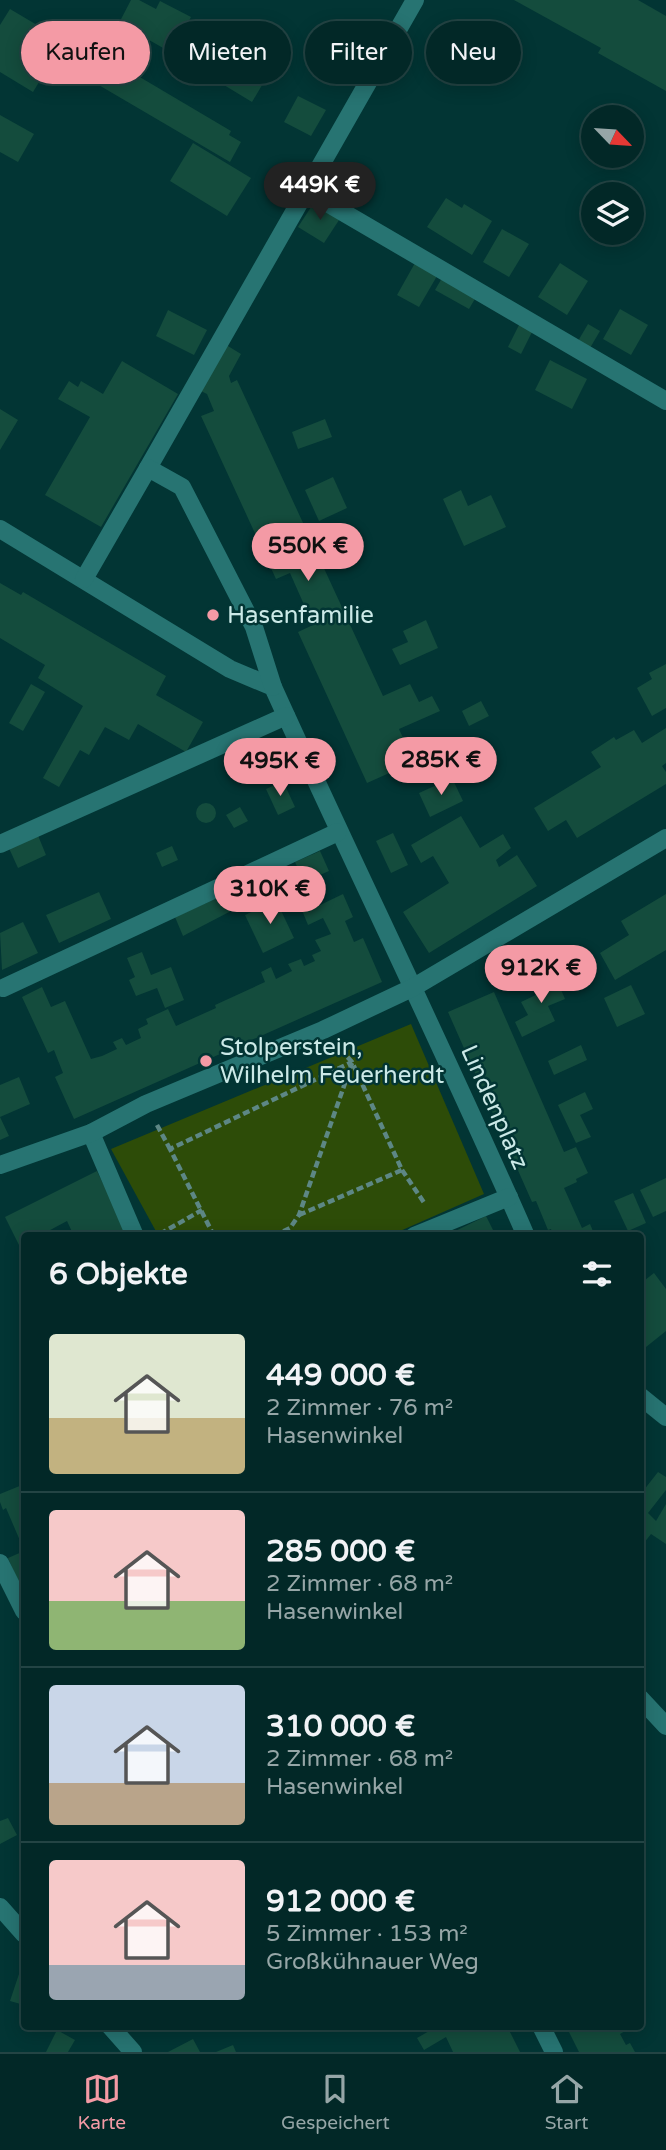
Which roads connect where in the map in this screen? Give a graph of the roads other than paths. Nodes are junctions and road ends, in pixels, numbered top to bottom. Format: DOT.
graph roads {
  1 [pos="415,0"];
  2 [pos="305,190"];
  3 [pos="666,401"];
  4 [pos="148,468"];
  5 [pos="0,529"];
  6 [pos="84,579"];
  7 [pos="273,687"];
  8 [pos="286,716"];
  9 [pos="338,832"];
  10 [pos="666,838"];
  11 [pos="0,844"];
  12 [pos="414,987"];
  13 [pos="3,988"];
  14 [pos="90,1133"];
  15 [pos="0,1165"];
  16 [pos="509,1197"];
  17 [pos="133,1232"];
  18 [pos="423,1232"];
  19 [pos="524,1232"];
  20 [pos="644,1399"];
  21 [pos="666,1418"];
  22 [pos="0,1563"];
  23 [pos="21,1605"];
  24 [pos="644,1702"];
  25 [pos="666,1726"];
  26 [pos="0,1907"];
  27 [pos="21,1931"];
  28 [pos="114,2030"];
  29 [pos="543,2030"];
  30 [pos="134,2052"];
  31 [pos="554,2052"];
  1 -- 2 [label="street"];
  2 -- 3 [label="street"];
  2 -- 4 [label="street"];
  4 -- 6 [label="street"];
  4 -- 7 [label="street, Lindenplatz"];
  5 -- 6 [label="street"];
  6 -- 7 [label="street"];
  7 -- 8 [label="street, Lindenplatz"];
  8 -- 9 [label="street, Lindenplatz"];
  8 -- 11 [label="street"];
  9 -- 12 [label="street, Lindenplatz"];
  9 -- 13 [label="street"];
  10 -- 12 [label="street"];
  12 -- 14 [label="street"];
  12 -- 16 [label="street, Lindenplatz"];
  14 -- 15 [label="street"];
  14 -- 17 [label="street"];
  16 -- 18 [label="street, Lindenplatz"];
  16 -- 19 [label="street"];
  20 -- 21 [label="street"];
  22 -- 23 [label="street"];
  24 -- 25 [label="street"];
  26 -- 27 [label="street"];
  28 -- 30 [label="street"];
  29 -- 31 [label="street"];
}
